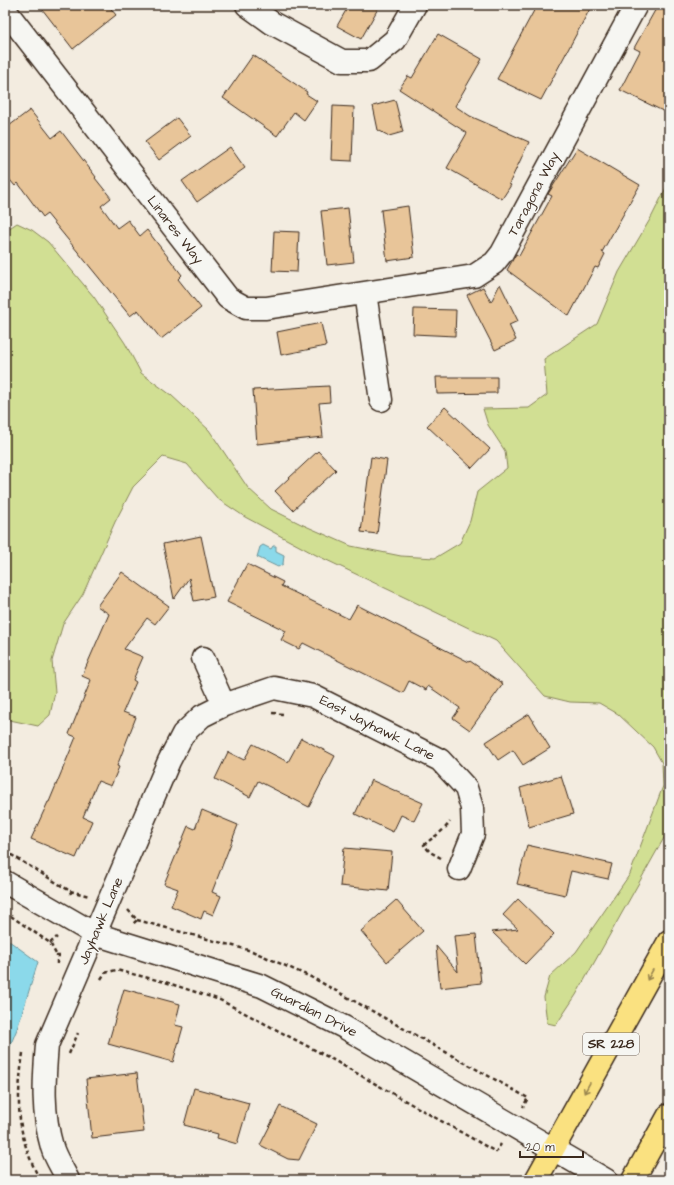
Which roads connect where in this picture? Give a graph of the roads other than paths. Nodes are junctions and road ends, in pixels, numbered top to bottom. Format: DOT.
graph roads {
  1 [pos="247,5"];
  2 [pos="415,5"];
  3 [pos="636,5"];
  4 [pos="5,10"];
  5 [pos="365,293"];
  6 [pos="381,400"];
  7 [pos="203,658"];
  8 [pos="233,701"];
  9 [pos="459,868"];
  10 [pos="5,882"];
  11 [pos="95,934"];
  12 [pos="669,941"];
  13 [pos="669,1115"];
  14 [pos="554,1148"];
  15 [pos="68,1180"];
  16 [pos="536,1180"];
  17 [pos="606,1180"];
  18 [pos="633,1180"];
  1 -- 2 [label="street"];
  3 -- 5 [label="street, Taragona Way"];
  4 -- 5 [label="street, Linares Way"];
  5 -- 6 [label="street"];
  7 -- 8 [label="street"];
  8 -- 9 [label="street, East Jayhawk Lane"];
  8 -- 11 [label="street, Jayhawk Lane"];
  10 -- 11 [label="street, Guardian Drive"];
  11 -- 14 [label="street, Guardian Drive"];
  11 -- 15 [label="street, Jayhawk Lane"];
  12 -- 14 [label="main road, SR 228, one-way"];
  13 -- 18 [label="main road"];
  14 -- 16 [label="main road, SR 228"];
  14 -- 17 [label="street, Guardian Drive"];
}
